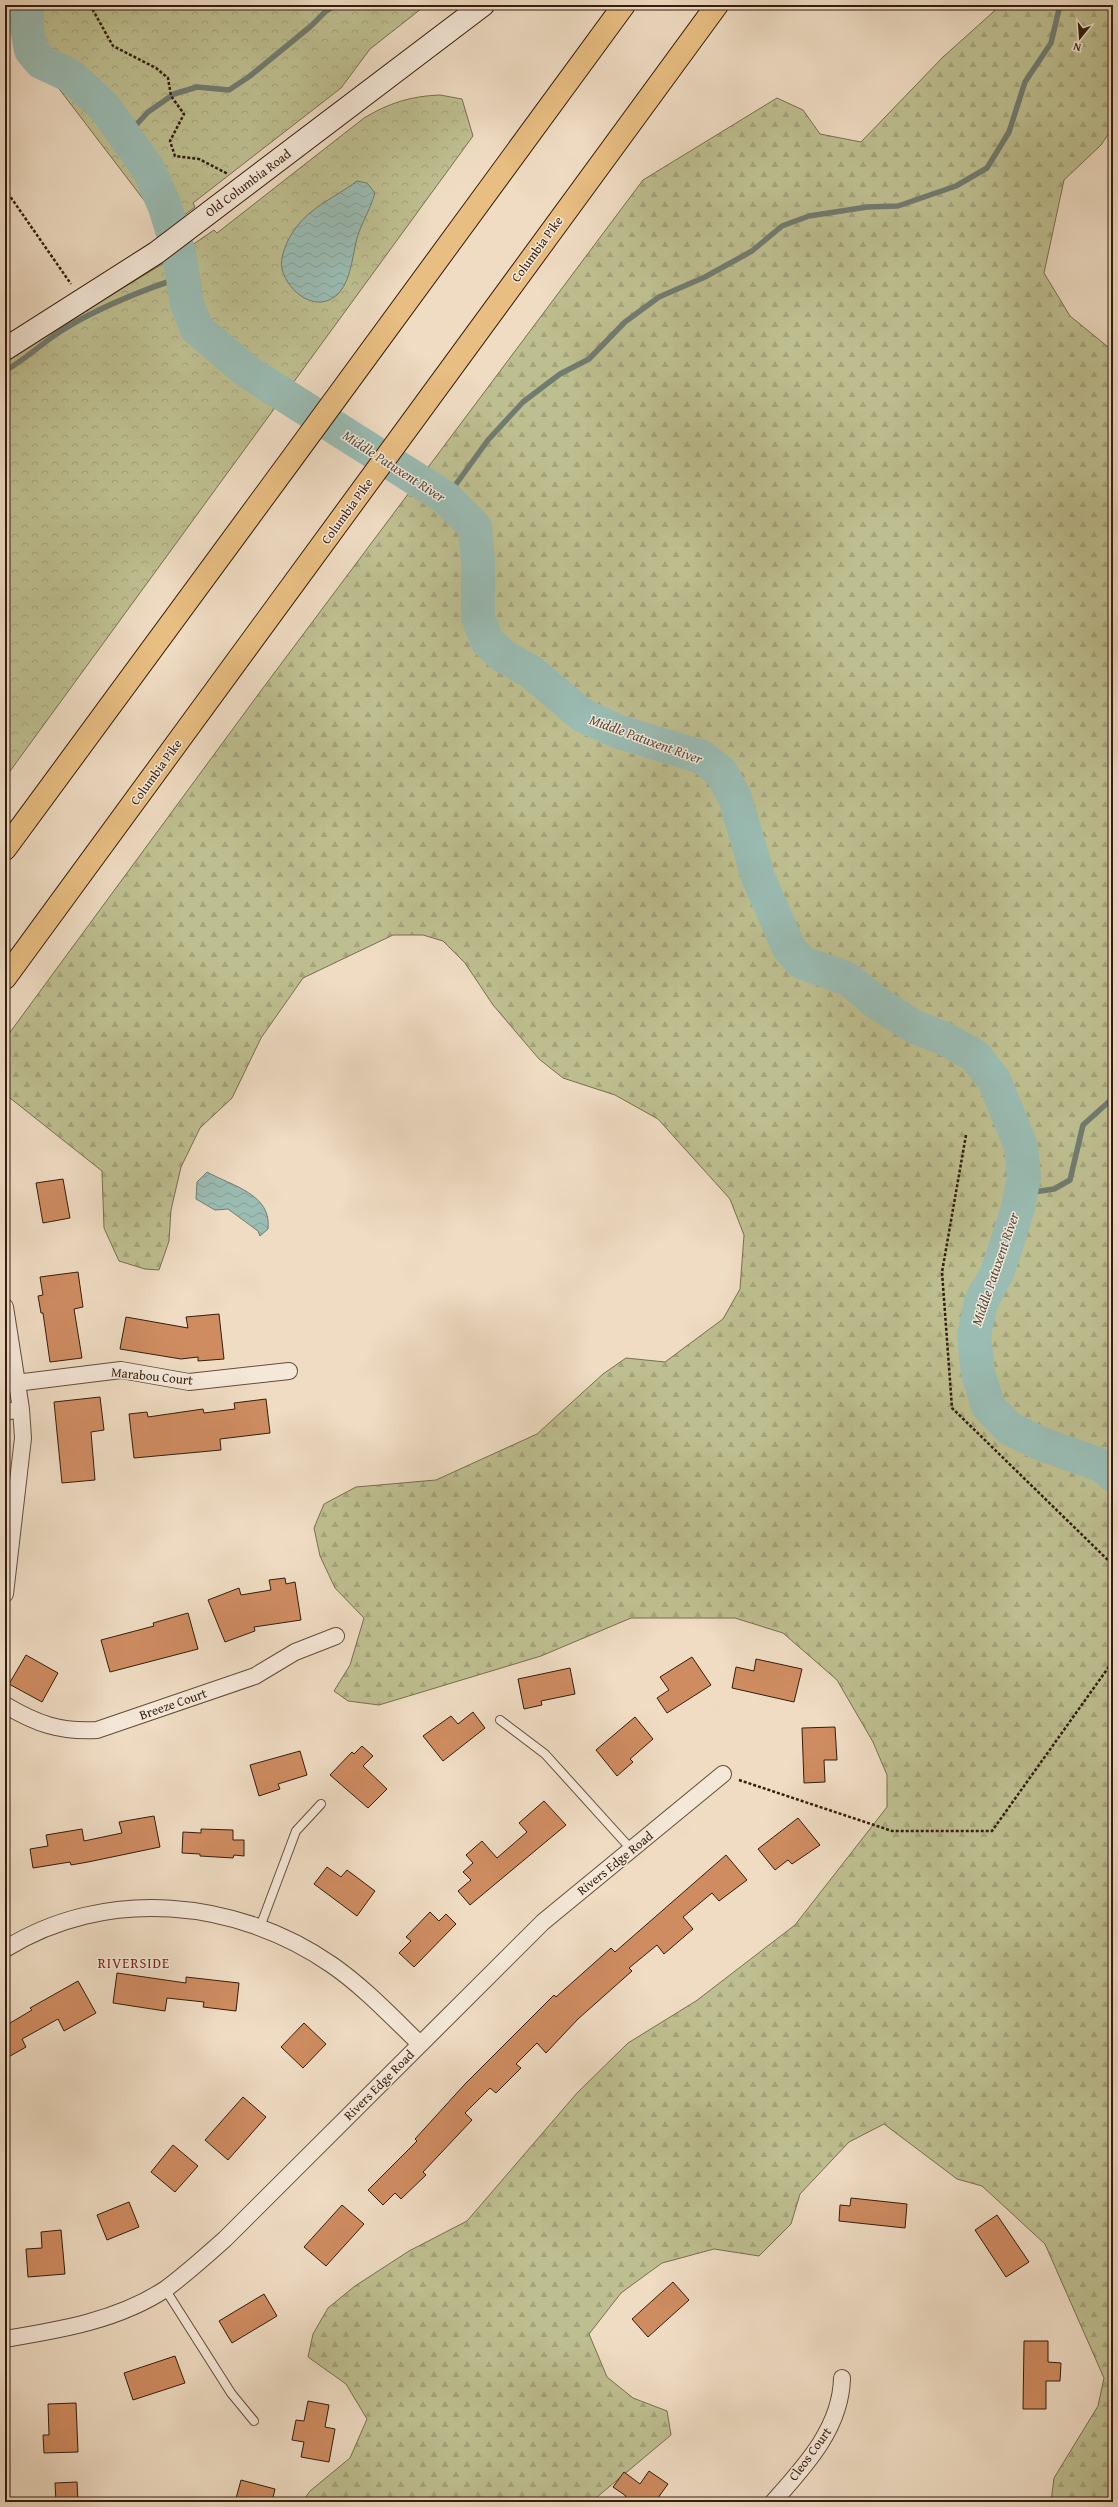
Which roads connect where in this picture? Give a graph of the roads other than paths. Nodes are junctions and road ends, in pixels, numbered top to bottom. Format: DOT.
graph roads {
  1 [pos="483,5"];
  2 [pos="624,5"];
  3 [pos="716,5"];
  4 [pos="5,349"];
  5 [pos="5,849"];
  6 [pos="5,978"];
  7 [pos="5,1307"];
  8 [pos="289,1371"];
  9 [pos="16,1383"];
  10 [pos="21,1409"];
  11 [pos="5,1412"];
  12 [pos="5,1594"];
  13 [pos="336,1636"];
  14 [pos="5,1705"];
  15 [pos="500,1720"];
  16 [pos="724,1774"];
  17 [pos="321,1804"];
  18 [pos="631,1849"];
  19 [pos="260,1927"];
  20 [pos="5,1949"];
  21 [pos="420,2044"];
  22 [pos="165,2289"];
  23 [pos="5,2338"];
  24 [pos="842,2378"];
  25 [pos="254,2421"];
  26 [pos="773,2502"];
  1 -- 4 [label="street, Old Columbia Road"];
  2 -- 5 [label="highway"];
  3 -- 6 [label="highway, Columbia Pike"];
  7 -- 9 [label="street"];
  8 -- 9 [label="street, Marabou Court"];
  9 -- 10 [label="street"];
  10 -- 11 [label="street"];
  10 -- 12 [label="street"];
  13 -- 14 [label="street, Breeze Court"];
  15 -- 18 [label="lane"];
  16 -- 18 [label="street, Rivers Edge Road"];
  17 -- 19 [label="lane"];
  18 -- 21 [label="street, Rivers Edge Road"];
  19 -- 20 [label="street"];
  19 -- 21 [label="street"];
  21 -- 22 [label="street, Rivers Edge Road"];
  22 -- 23 [label="street, Rivers Edge Road"];
  22 -- 25 [label="lane"];
  24 -- 26 [label="street, Cleos Court"];
}
